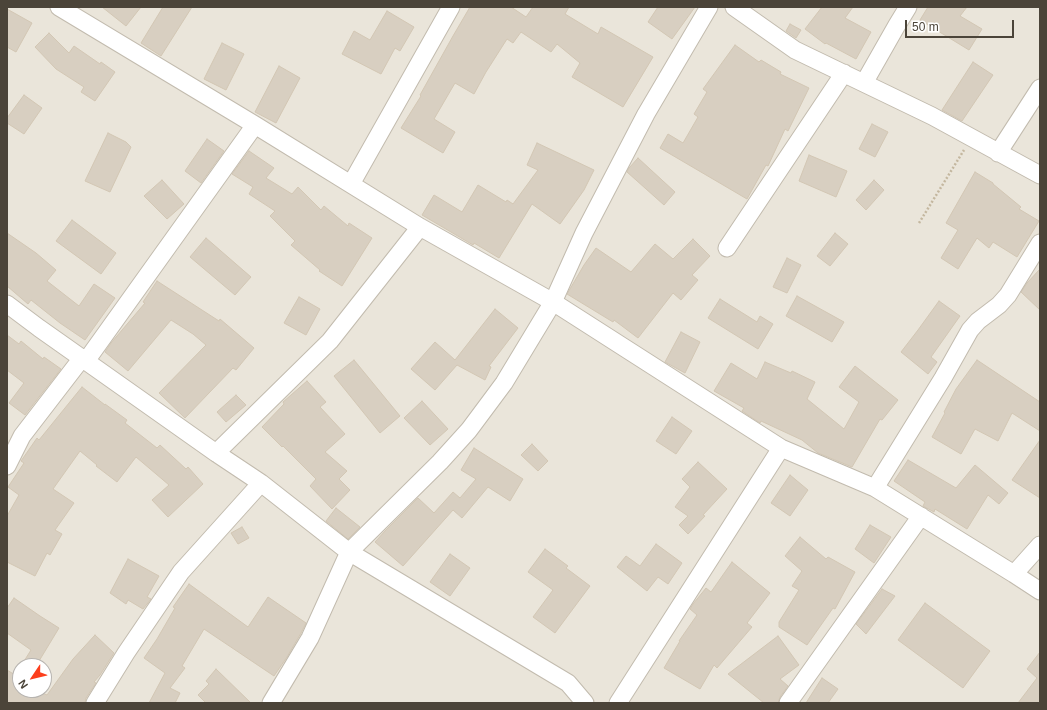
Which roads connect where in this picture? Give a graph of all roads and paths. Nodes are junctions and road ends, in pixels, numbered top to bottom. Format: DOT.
graph roads {
  1 [pos="58,7"];
  2 [pos="451,7"];
  3 [pos="709,7"];
  4 [pos="734,7"];
  5 [pos="908,7"];
  6 [pos="844,73"];
  7 [pos="864,83"];
  8 [pos="1040,88"];
  9 [pos="255,125"];
  10 [pos="972,138"];
  11 [pos="998,152"];
  12 [pos="1040,175"];
  13 [pos="351,184"];
  14 [pos="919,223"];
  15 [pos="420,227"];
  16 [pos="1040,243"];
  17 [pos="727,248"];
  18 [pos="553,302"];
  19 [pos="7,304"];
  20 [pos="84,359"];
  21 [pos="781,448"];
  22 [pos="216,453"];
  23 [pos="7,466"];
  24 [pos="261,483"];
  25 [pos="875,488"];
  26 [pos="921,516"];
  27 [pos="1040,545"];
  28 [pos="349,552"];
  29 [pos="1014,574"];
  30 [pos="1040,591"];
  31 [pos="95,703"];
  32 [pos="271,703"];
  33 [pos="585,703"];
  34 [pos="618,703"];
  35 [pos="788,703"];
  1 -- 9 [label="street"];
  2 -- 13 [label="street"];
  3 -- 18 [label="street"];
  4 -- 6 [label="street"];
  5 -- 7 [label="street"];
  6 -- 7 [label="street"];
  6 -- 17 [label="street"];
  7 -- 10 [label="street"];
  8 -- 11 [label="street"];
  9 -- 13 [label="street"];
  9 -- 20 [label="street"];
  10 -- 11 [label="street"];
  10 -- 14 [label="path"];
  11 -- 12 [label="street"];
  13 -- 15 [label="street"];
  15 -- 18 [label="street"];
  15 -- 22 [label="street"];
  16 -- 25 [label="street"];
  18 -- 21 [label="street"];
  18 -- 28 [label="street"];
  19 -- 20 [label="street"];
  20 -- 22 [label="street"];
  20 -- 23 [label="street"];
  21 -- 25 [label="street"];
  21 -- 34 [label="street"];
  22 -- 24 [label="street"];
  24 -- 28 [label="street"];
  24 -- 31 [label="street"];
  25 -- 26 [label="street"];
  26 -- 29 [label="street"];
  26 -- 35 [label="street"];
  27 -- 29 [label="street"];
  28 -- 32 [label="street"];
  28 -- 33 [label="street"];
  29 -- 30 [label="street"];
}
